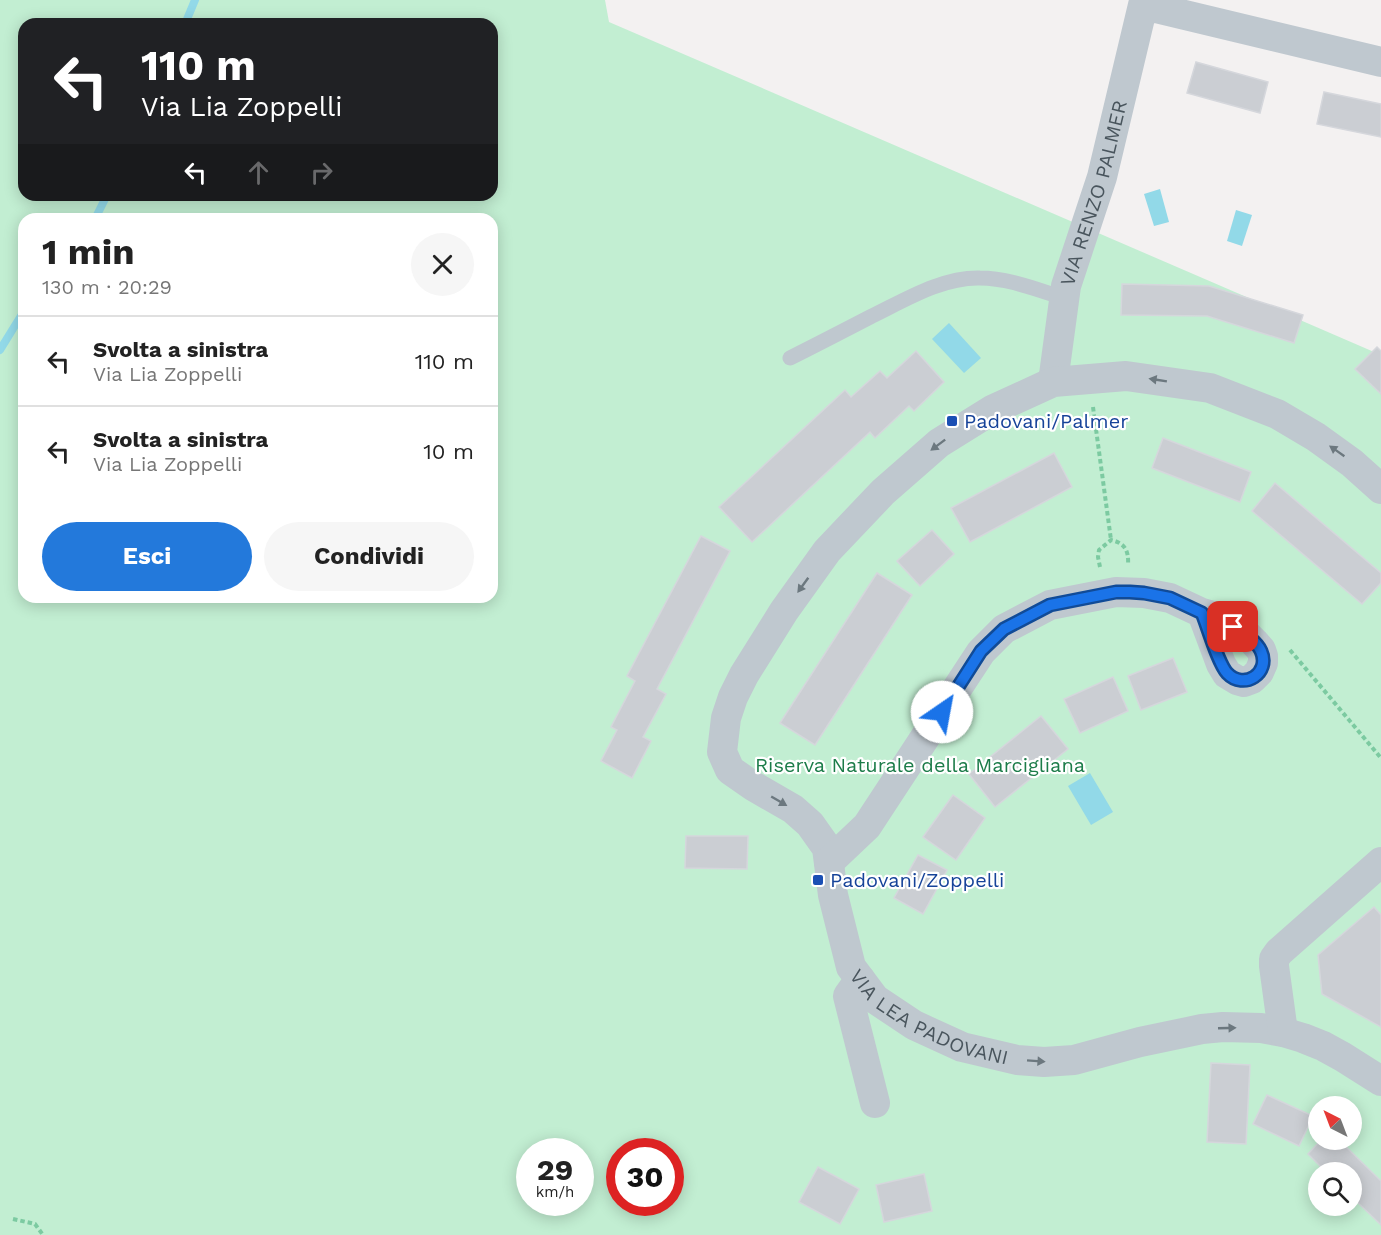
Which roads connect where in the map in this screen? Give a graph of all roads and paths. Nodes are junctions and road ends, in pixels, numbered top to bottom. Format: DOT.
graph roads {
  1 [pos="1381,62"];
  2 [pos="1064,298"];
  3 [pos="790,358"];
  4 [pos="1089,379"];
  5 [pos="1053,382"];
  6 [pos="1381,489"];
  7 [pos="1111,540"];
  8 [pos="1121,566"];
  9 [pos="1100,567"];
  10 [pos="1107,567"];
  11 [pos="1092,569"];
  12 [pos="1202,613"];
  13 [pos="1285,645"];
  14 [pos="1381,758"];
  15 [pos="829,862"];
  16 [pos="1381,862"];
  17 [pos="860,979"];
  18 [pos="1283,1032"];
  19 [pos="1381,1081"];
  20 [pos="875,1103"];
  21 [pos="13,1219"];
  22 [pos="44,1235"];
  1 -- 2 [label="street, VIA RENZO PALMER"];
  2 -- 3 [label="lane"];
  2 -- 5 [label="street, VIA RENZO PALMER"];
  4 -- 5 [label="street, VIA LEA PADOVANI"];
  6 -- 4 [label="street, VIA LEA PADOVANI, one-way"];
  4 -- 7 [label="path"];
  5 -- 15 [label="street, VIA LEA PADOVANI, one-way"];
  7 -- 8 [label="path"];
  7 -- 9 [label="path"];
  9 -- 10 [label="path"];
  9 -- 11 [label="path"];
  12 -- 15 [label="street"];
  13 -- 14 [label="path"];
  15 -- 17 [label="street, VIA LEA PADOVANI"];
  16 -- 18 [label="street"];
  17 -- 18 [label="street, VIA LEA PADOVANI, one-way"];
  17 -- 20 [label="street"];
  18 -- 19 [label="street, VIA LEA PADOVANI"];
  21 -- 22 [label="path"];
}
